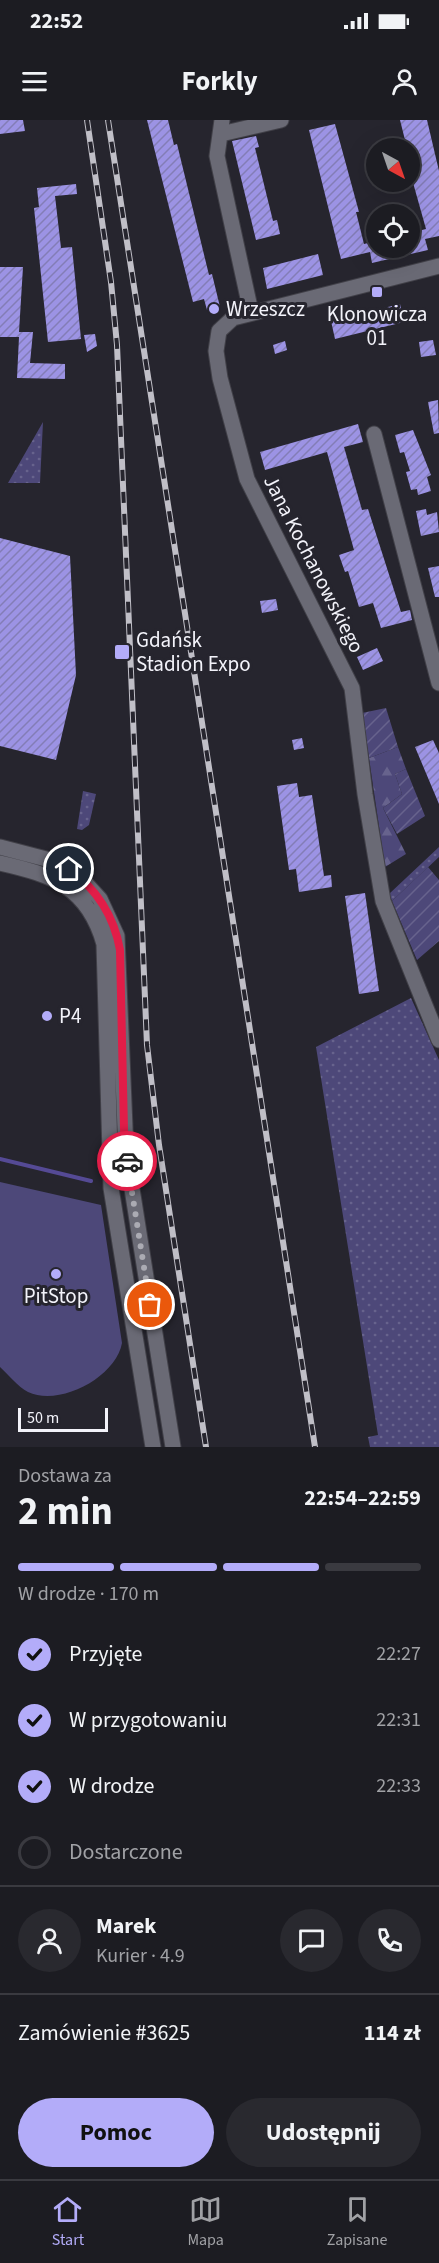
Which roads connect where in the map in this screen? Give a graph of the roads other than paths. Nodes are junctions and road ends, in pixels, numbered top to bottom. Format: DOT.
graph roads {
  1 [pos="280,120"];
  2 [pos="221,127"];
  3 [pos="439,266"];
  4 [pos="251,312"];
  5 [pos="374,434"];
  6 [pos="439,683"];
  7 [pos="0,847"];
  8 [pos="0,863"];
  9 [pos="34,863"];
  10 [pos="439,1040"];
  11 [pos="132,1194"];
  12 [pos="112,1197"];
  13 [pos="164,1394"];
  14 [pos="144,1397"];
  15 [pos="153,1447"];
  16 [pos="173,1447"];
  1 -- 2 [label="street"];
  2 -- 4 [label="street"];
  3 -- 4 [label="street, Jana Kochanowskiego"];
  4 -- 10 [label="street, Jana Kochanowskiego"];
  5 -- 6 [label="street"];
  7 -- 9 [label="street"];
  8 -- 9 [label="street"];
  9 -- 11 [label="street"];
  9 -- 12 [label="street"];
  11 -- 12 [label="street"];
  11 -- 13 [label="street"];
  12 -- 14 [label="street"];
  13 -- 14 [label="street"];
  13 -- 16 [label="street"];
  14 -- 15 [label="street"];
}
